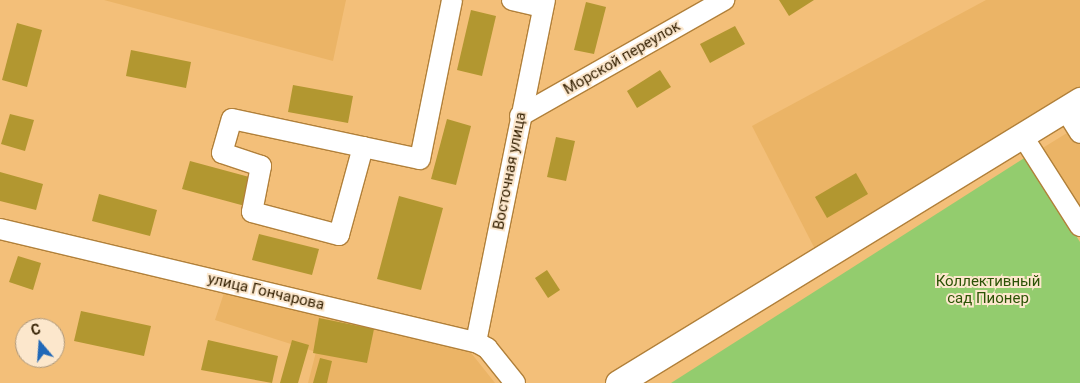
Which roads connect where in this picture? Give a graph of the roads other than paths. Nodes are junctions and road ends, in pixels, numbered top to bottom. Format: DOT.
graph roads {
  1 [pos="452,0"];
  2 [pos="512,0"];
  3 [pos="724,0"];
  4 [pos="544,4"];
  5 [pos="1073,104"];
  6 [pos="520,116"];
  7 [pos="1080,133"];
  8 [pos="1022,135"];
  9 [pos="363,147"];
  10 [pos="1080,226"];
  11 [pos="0,229"];
  12 [pos="476,342"];
  13 [pos="515,383"];
  14 [pos="618,383"];
  1 -- 9 [label="street"];
  2 -- 4 [label="street"];
  3 -- 6 [label="street, Морской переулок"];
  4 -- 6 [label="street, Восточная улица"];
  5 -- 7 [label="street"];
  5 -- 8 [label="main road"];
  6 -- 12 [label="street, Восточная улица"];
  8 -- 10 [label="street"];
  8 -- 14 [label="main road"];
  9 -- 9 [label="street"];
  11 -- 12 [label="street, улица Гончарова"];
  12 -- 13 [label="street, улица Гончарова"];
}
